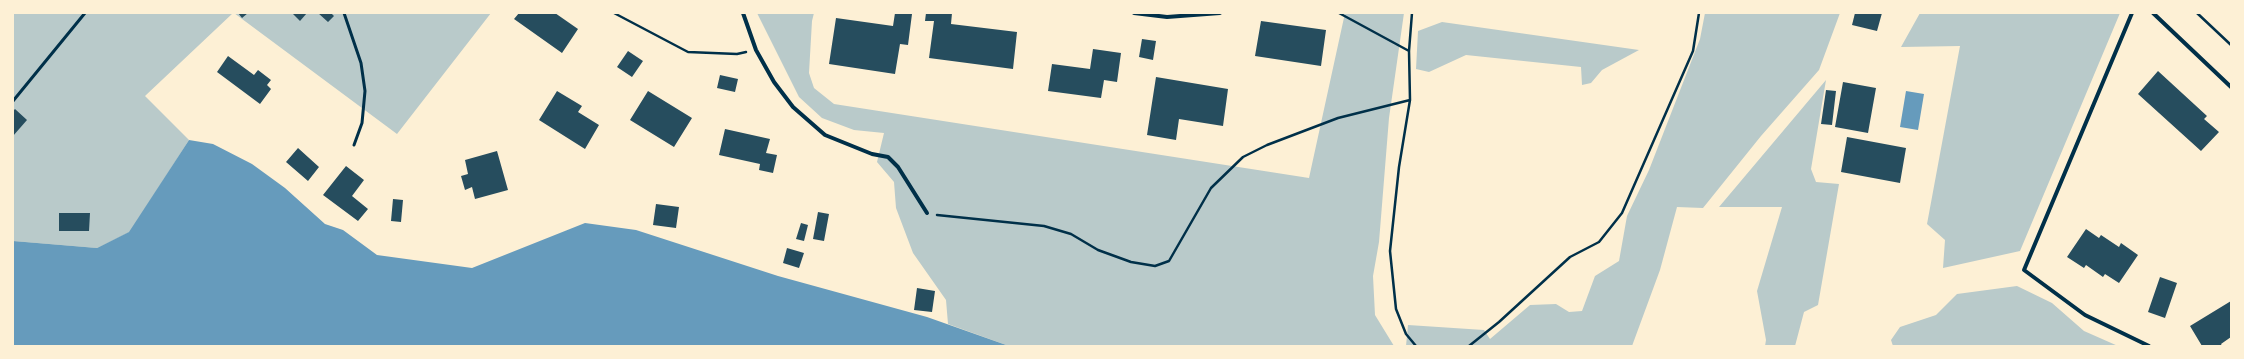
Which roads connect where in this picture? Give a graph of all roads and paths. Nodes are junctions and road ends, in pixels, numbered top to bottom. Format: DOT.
graph roads {
  1 [pos="85,13"];
  2 [pos="344,13"];
  3 [pos="614,13"];
  4 [pos="743,13"];
  5 [pos="1134,13"];
  6 [pos="1220,13"];
  7 [pos="1339,13"];
  8 [pos="1412,13"];
  9 [pos="1699,13"];
  10 [pos="2132,13"];
  11 [pos="2153,13"];
  12 [pos="2197,13"];
  13 [pos="2231,45"];
  14 [pos="756,50"];
  15 [pos="1409,51"];
  16 [pos="2231,87"];
  17 [pos="1410,100"];
  18 [pos="13,101"];
  19 [pos="354,145"];
  20 [pos="927,213"];
  21 [pos="1416,346"];
  22 [pos="1469,346"];
  23 [pos="2149,346"];
  1 -- 18 [label="lane"];
  2 -- 19 [label="lane"];
  3 -- 14 [label="path"];
  4 -- 14 [label="street"];
  5 -- 6 [label="street"];
  7 -- 15 [label="path"];
  8 -- 15 [label="path"];
  9 -- 22 [label="path"];
  10 -- 23 [label="street"];
  11 -- 16 [label="street"];
  12 -- 13 [label="path"];
  14 -- 20 [label="street"];
  15 -- 17 [label="path"];
  17 -- 20 [label="path"];
  17 -- 21 [label="path"];
}
